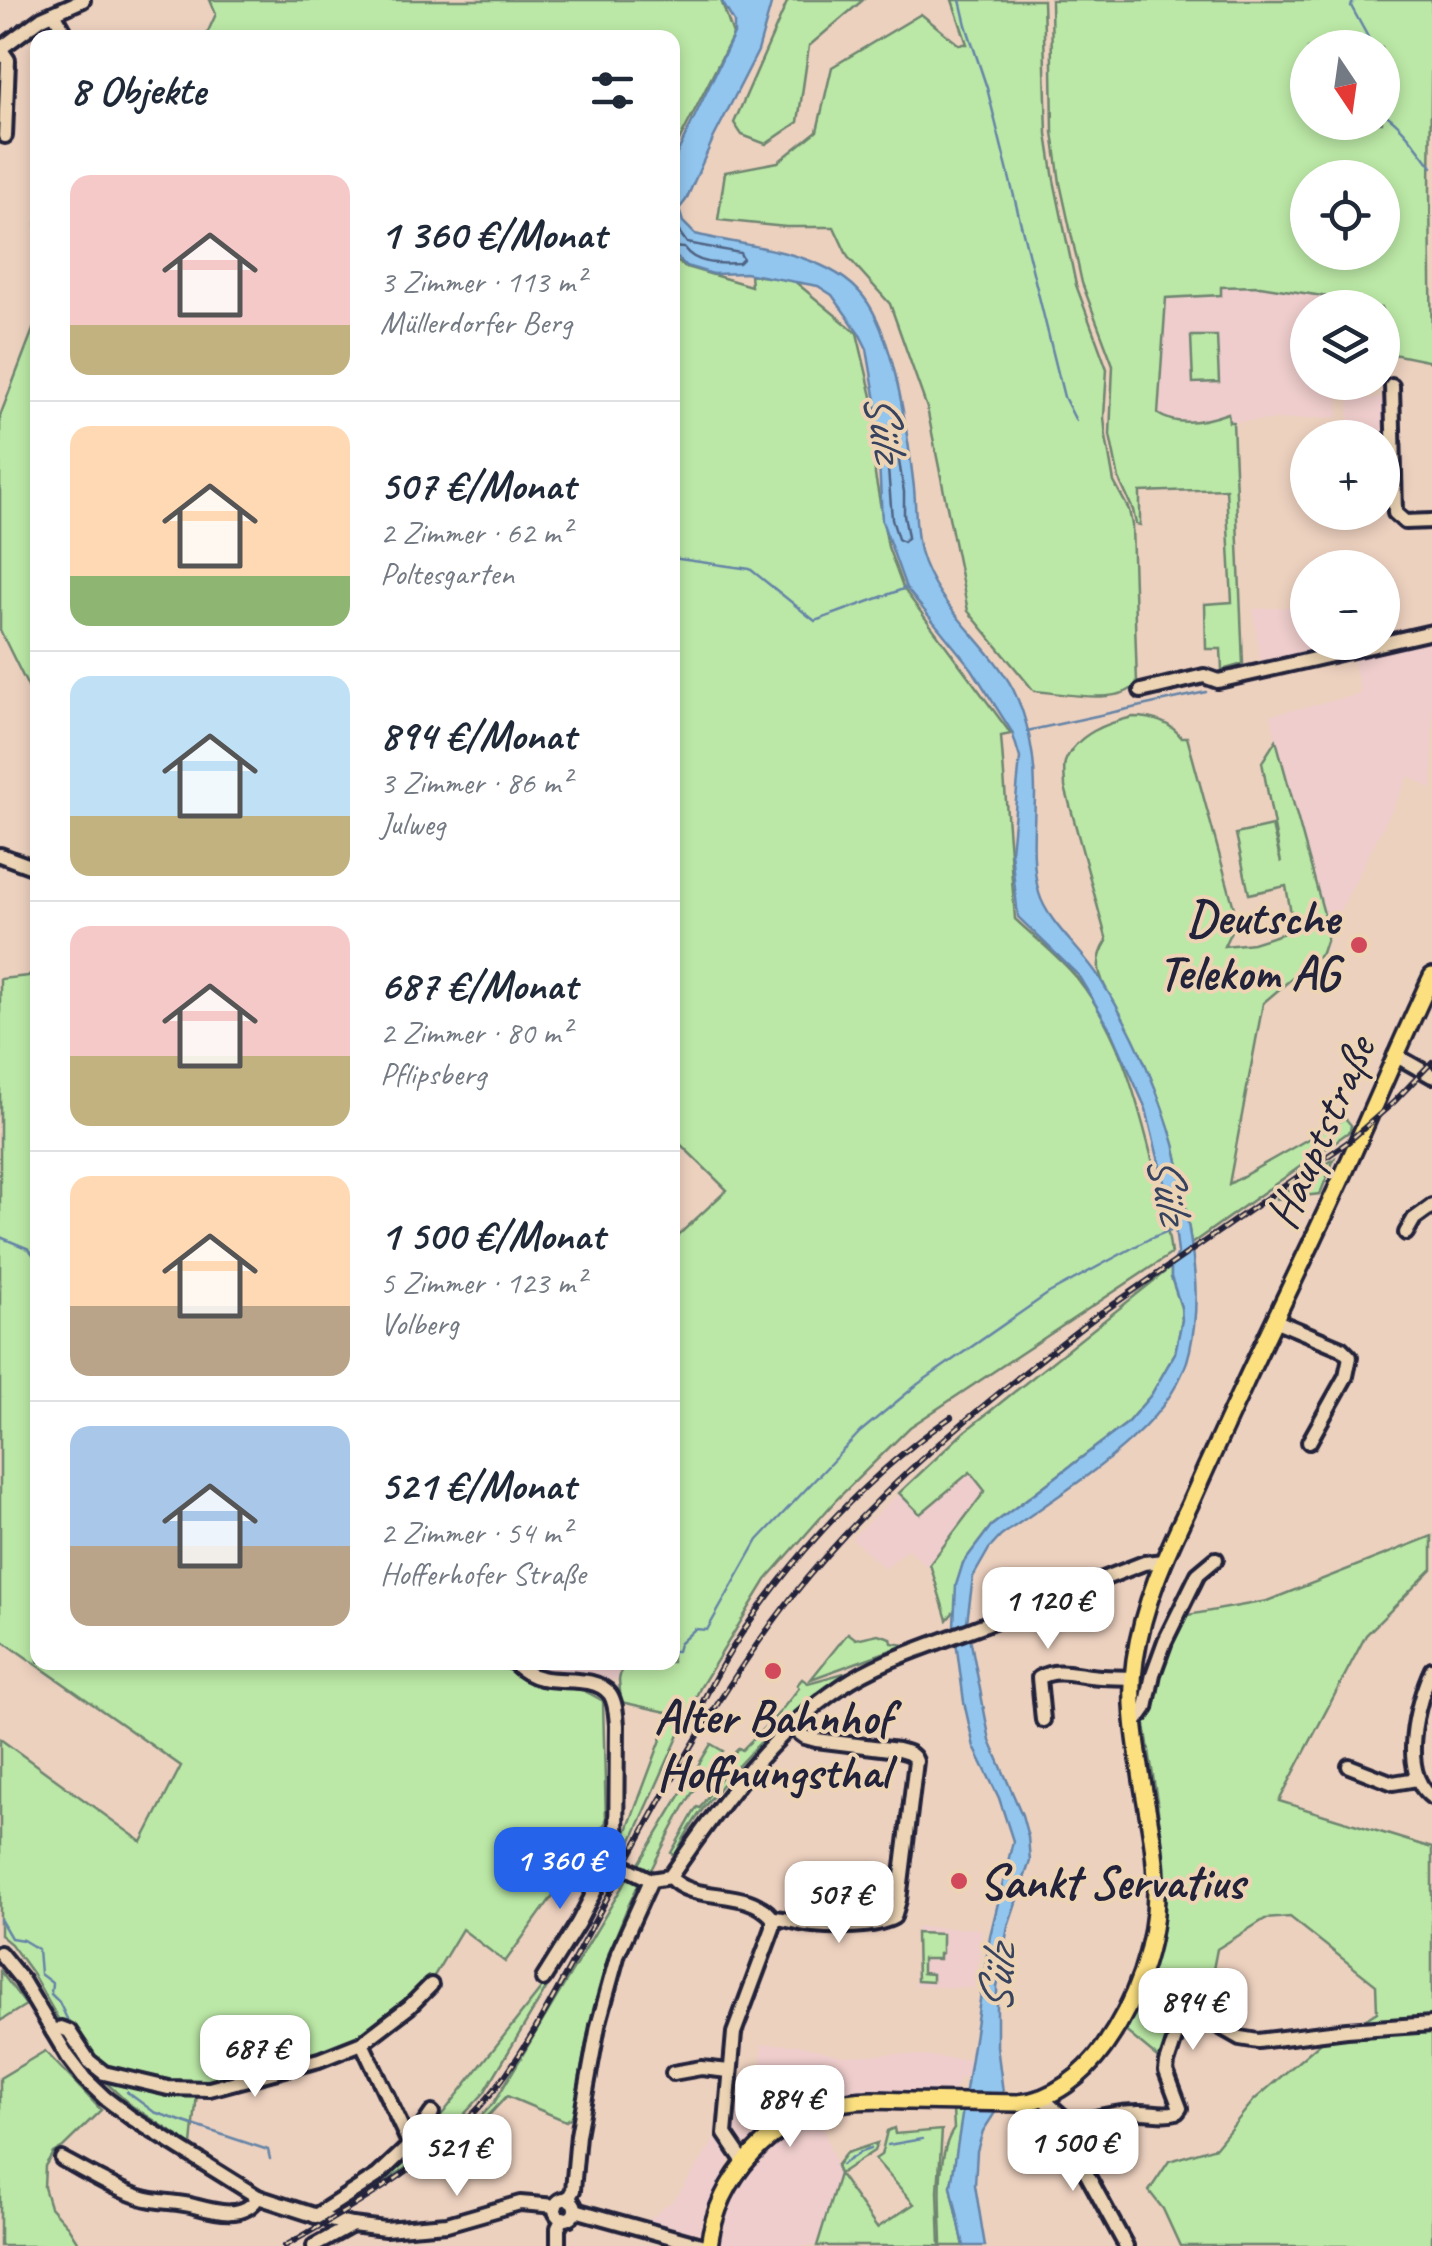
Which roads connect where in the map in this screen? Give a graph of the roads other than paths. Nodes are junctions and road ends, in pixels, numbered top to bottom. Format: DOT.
graph roads {
  1 [pos="83,0"];
  2 [pos="54,12"];
  3 [pos="64,30"];
  4 [pos="1,49"];
  5 [pos="5,136"];
  6 [pos="1392,400"];
  7 [pos="1432,521"];
  8 [pos="1432,632"];
  9 [pos="1141,691"];
  10 [pos="0,855"];
  11 [pos="30,865"];
  12 [pos="1432,976"];
  13 [pos="1395,1055"];
  14 [pos="1432,1076"];
  15 [pos="1432,1206"];
  16 [pos="1406,1233"];
  17 [pos="1274,1320"];
  18 [pos="1310,1442"];
  19 [pos="1216,1559"];
  20 [pos="1164,1561"];
  21 [pos="1432,1669"];
  22 [pos="522,1670"];
  23 [pos="1133,1678"];
  24 [pos="1043,1720"];
  25 [pos="1134,1725"];
  26 [pos="791,1726"];
  27 [pos="1349,1766"];
  28 [pos="1417,1780"];
  29 [pos="1432,1797"];
  30 [pos="619,1863"];
  31 [pos="670,1877"];
  32 [pos="650,1880"];
  33 [pos="772,1918"];
  34 [pos="0,1953"];
  35 [pos="543,1979"];
  36 [pos="431,1985"];
  37 [pos="1432,2024"];
  38 [pos="53,2032"];
  39 [pos="362,2043"];
  40 [pos="730,2071"];
  41 [pos="673,2073"];
  42 [pos="1042,2098"];
  43 [pos="432,2113"];
  44 [pos="1072,2125"];
  45 [pos="410,2146"];
  46 [pos="62,2158"];
  47 [pos="744,2162"];
  48 [pos="258,2197"];
  49 [pos="565,2208"];
  50 [pos="315,2216"];
  51 [pos="352,2226"];
  52 [pos="314,2246"];
  53 [pos="558,2246"];
  54 [pos="706,2246"];
  55 [pos="1126,2246"];
  1 -- 2 [label="street"];
  2 -- 3 [label="street"];
  2 -- 4 [label="street"];
  4 -- 5 [label="street"];
  6 -- 7 [label="street"];
  8 -- 9 [label="street"];
  10 -- 11 [label="street"];
  12 -- 13 [label="main road, Hauptstraße"];
  13 -- 14 [label="street"];
  13 -- 17 [label="main road, Hauptstraße"];
  15 -- 16 [label="street"];
  17 -- 18 [label="street"];
  17 -- 20 [label="main road, Hauptstraße"];
  19 -- 25 [label="street"];
  20 -- 23 [label="main road, Hauptstraße"];
  20 -- 26 [label="street"];
  21 -- 28 [label="street"];
  22 -- 30 [label="street"];
  23 -- 24 [label="street"];
  23 -- 25 [label="main road, Hauptstraße"];
  25 -- 42 [label="main road, Hauptstraße"];
  26 -- 31 [label="street"];
  26 -- 33 [label="street"];
  27 -- 28 [label="street"];
  28 -- 29 [label="street"];
  30 -- 32 [label="street"];
  30 -- 35 [label="street"];
  31 -- 32 [label="street"];
  31 -- 33 [label="street"];
  32 -- 49 [label="street"];
  33 -- 40 [label="street"];
  34 -- 38 [label="street"];
  36 -- 39 [label="street"];
  37 -- 44 [label="street"];
  38 -- 39 [label="street"];
  38 -- 48 [label="street"];
  39 -- 45 [label="street"];
  40 -- 41 [label="street"];
  40 -- 47 [label="street"];
  42 -- 44 [label="street"];
  42 -- 47 [label="main road, Hauptstraße"];
  43 -- 45 [label="street"];
  44 -- 55 [label="street"];
  45 -- 50 [label="street"];
  46 -- 48 [label="street"];
  47 -- 54 [label="main road, Hauptstraße"];
  48 -- 50 [label="street"];
  49 -- 51 [label="street"];
  49 -- 53 [label="street"];
  49 -- 54 [label="street"];
  50 -- 51 [label="street"];
  51 -- 52 [label="street"];
}
